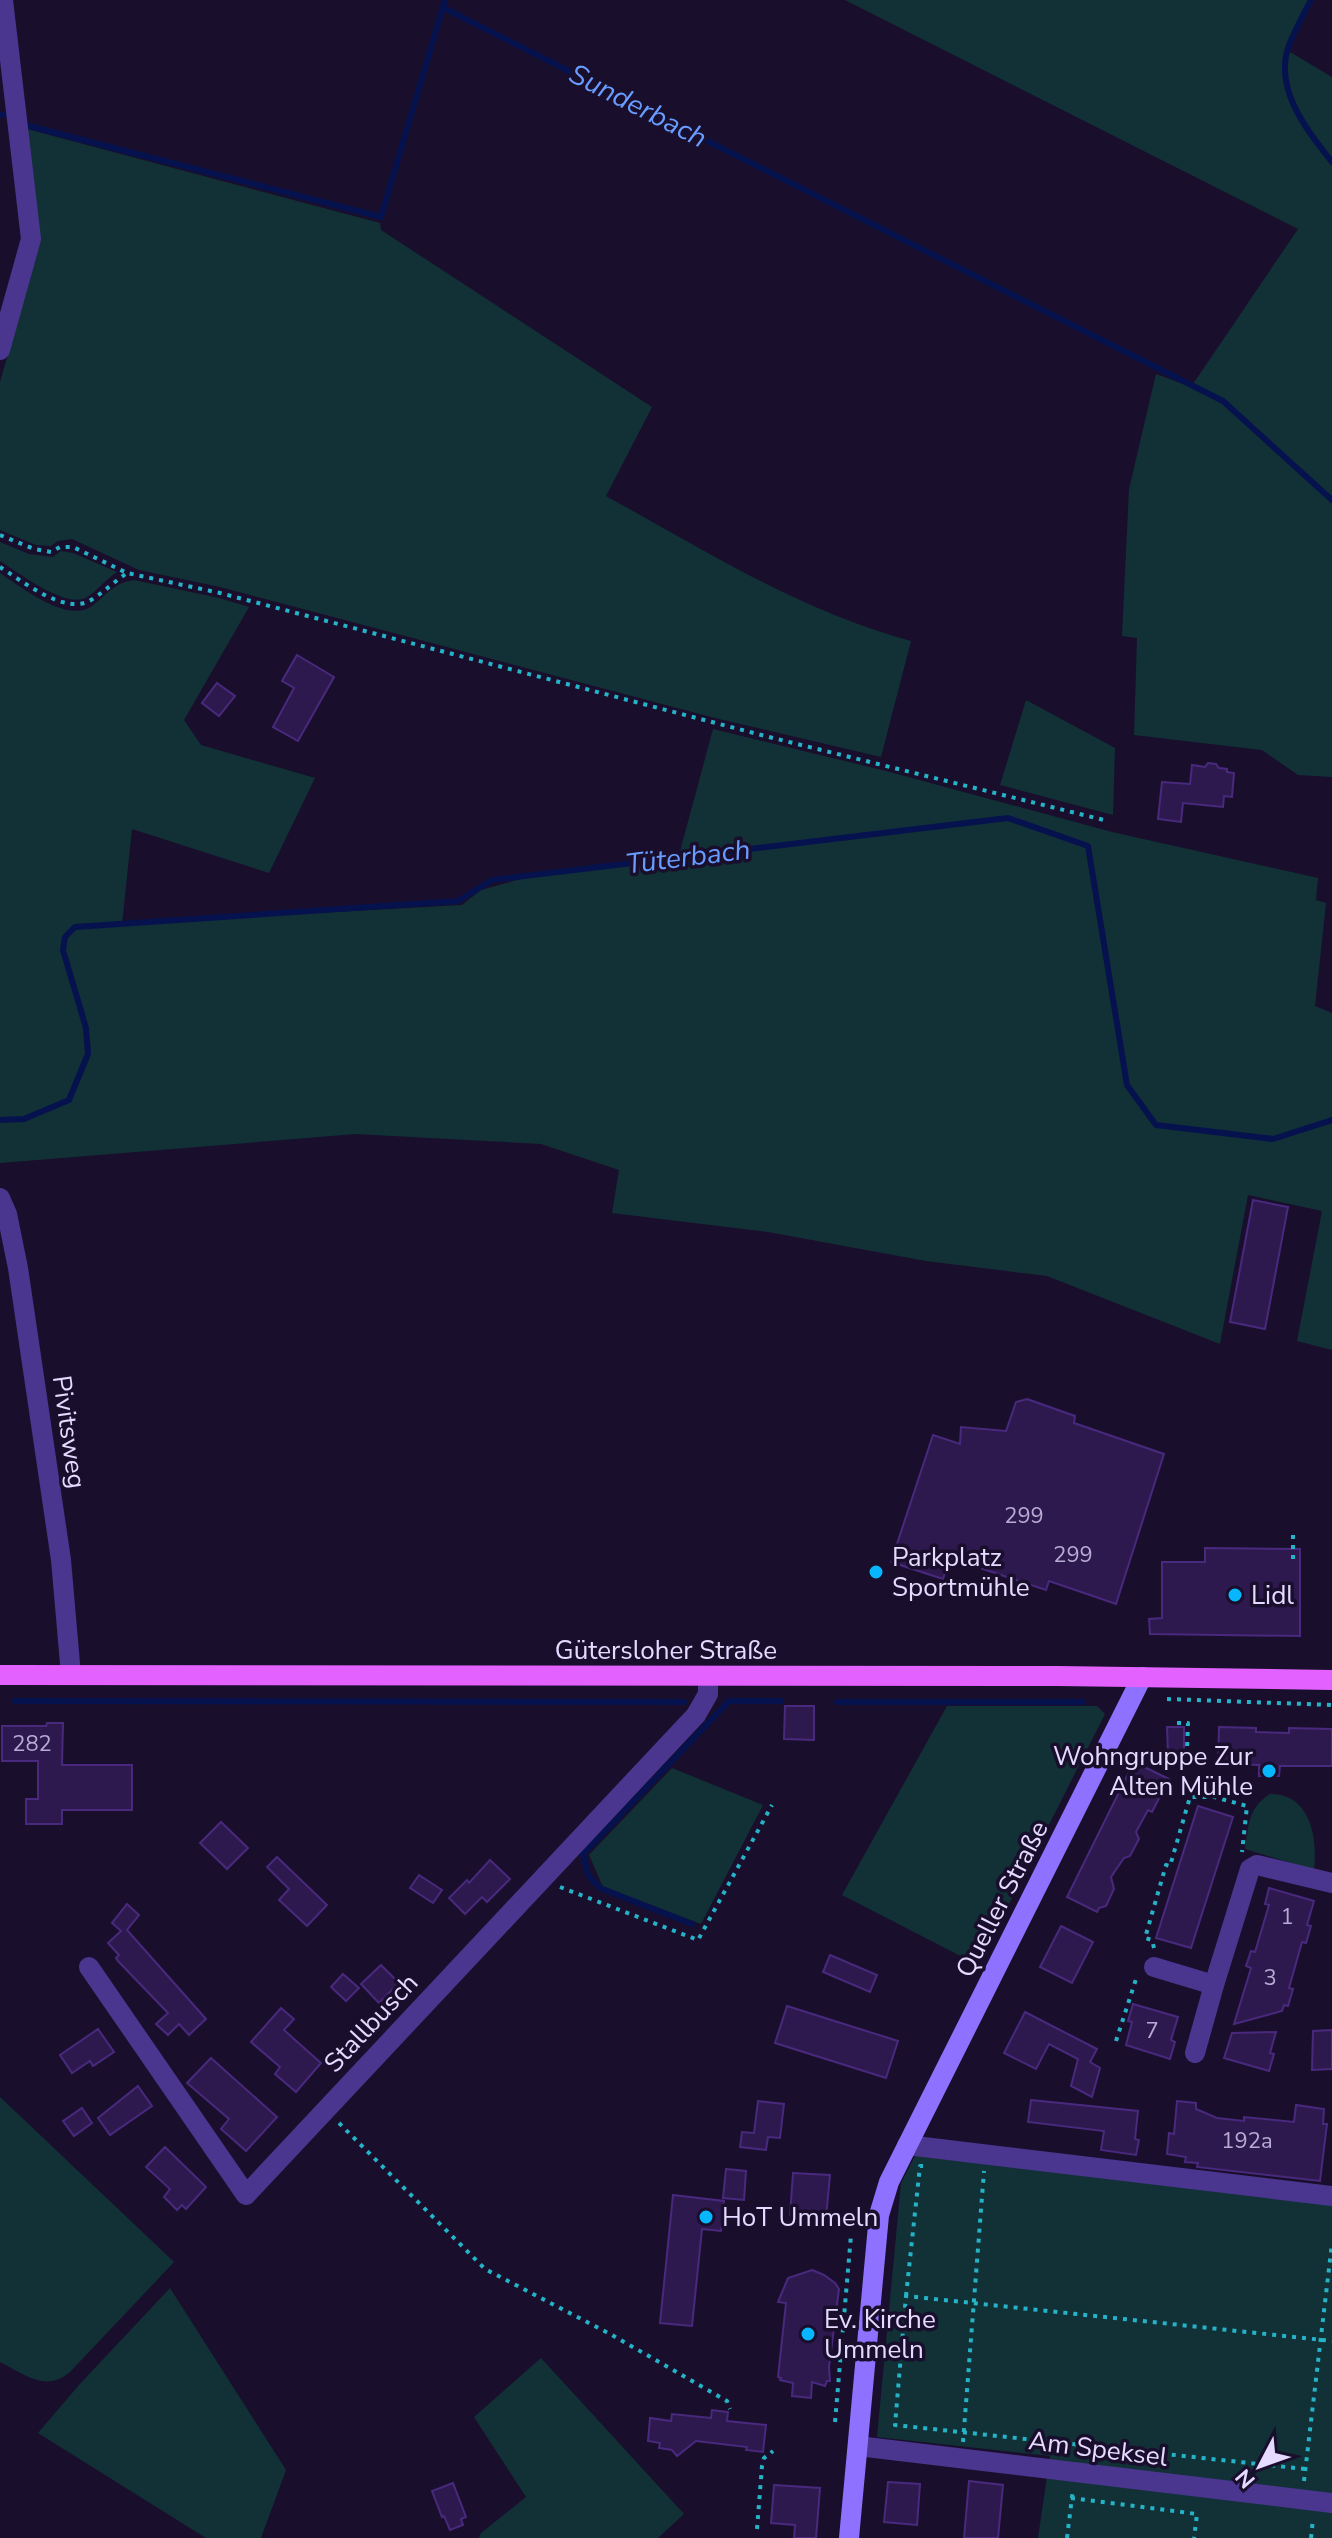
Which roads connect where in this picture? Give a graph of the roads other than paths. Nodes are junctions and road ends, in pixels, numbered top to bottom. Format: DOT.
graph roads {
  1 [pos="3,0"];
  2 [pos="0,350"];
  3 [pos="0,1198"];
  4 [pos="0,1675"];
  5 [pos="71,1675"];
  6 [pos="708,1677"];
  7 [pos="1142,1677"];
  8 [pos="1332,1680"];
  9 [pos="1332,1883"];
  10 [pos="89,1967"];
  11 [pos="1154,1967"];
  12 [pos="1214,1985"];
  13 [pos="1195,2053"];
  14 [pos="907,2145"];
  15 [pos="1332,2196"];
  16 [pos="858,2446"];
  17 [pos="1332,2503"];
  18 [pos="849,2538"];
  1 -- 2 [label="street"];
  3 -- 5 [label="street, Pivitsweg"];
  4 -- 5 [label="main road, Gütersloher Straße"];
  5 -- 6 [label="main road, Gütersloher Straße"];
  6 -- 7 [label="main road, Gütersloher Straße"];
  6 -- 10 [label="street, Stallbusch"];
  7 -- 8 [label="main road, Gütersloher Straße"];
  7 -- 14 [label="street, Queller Straße"];
  9 -- 12 [label="street"];
  11 -- 12 [label="street"];
  12 -- 13 [label="street"];
  14 -- 15 [label="street"];
  14 -- 16 [label="street, Queller Straße"];
  16 -- 17 [label="street, Am Speksel"];
  16 -- 18 [label="street, Queller Straße"];
}
